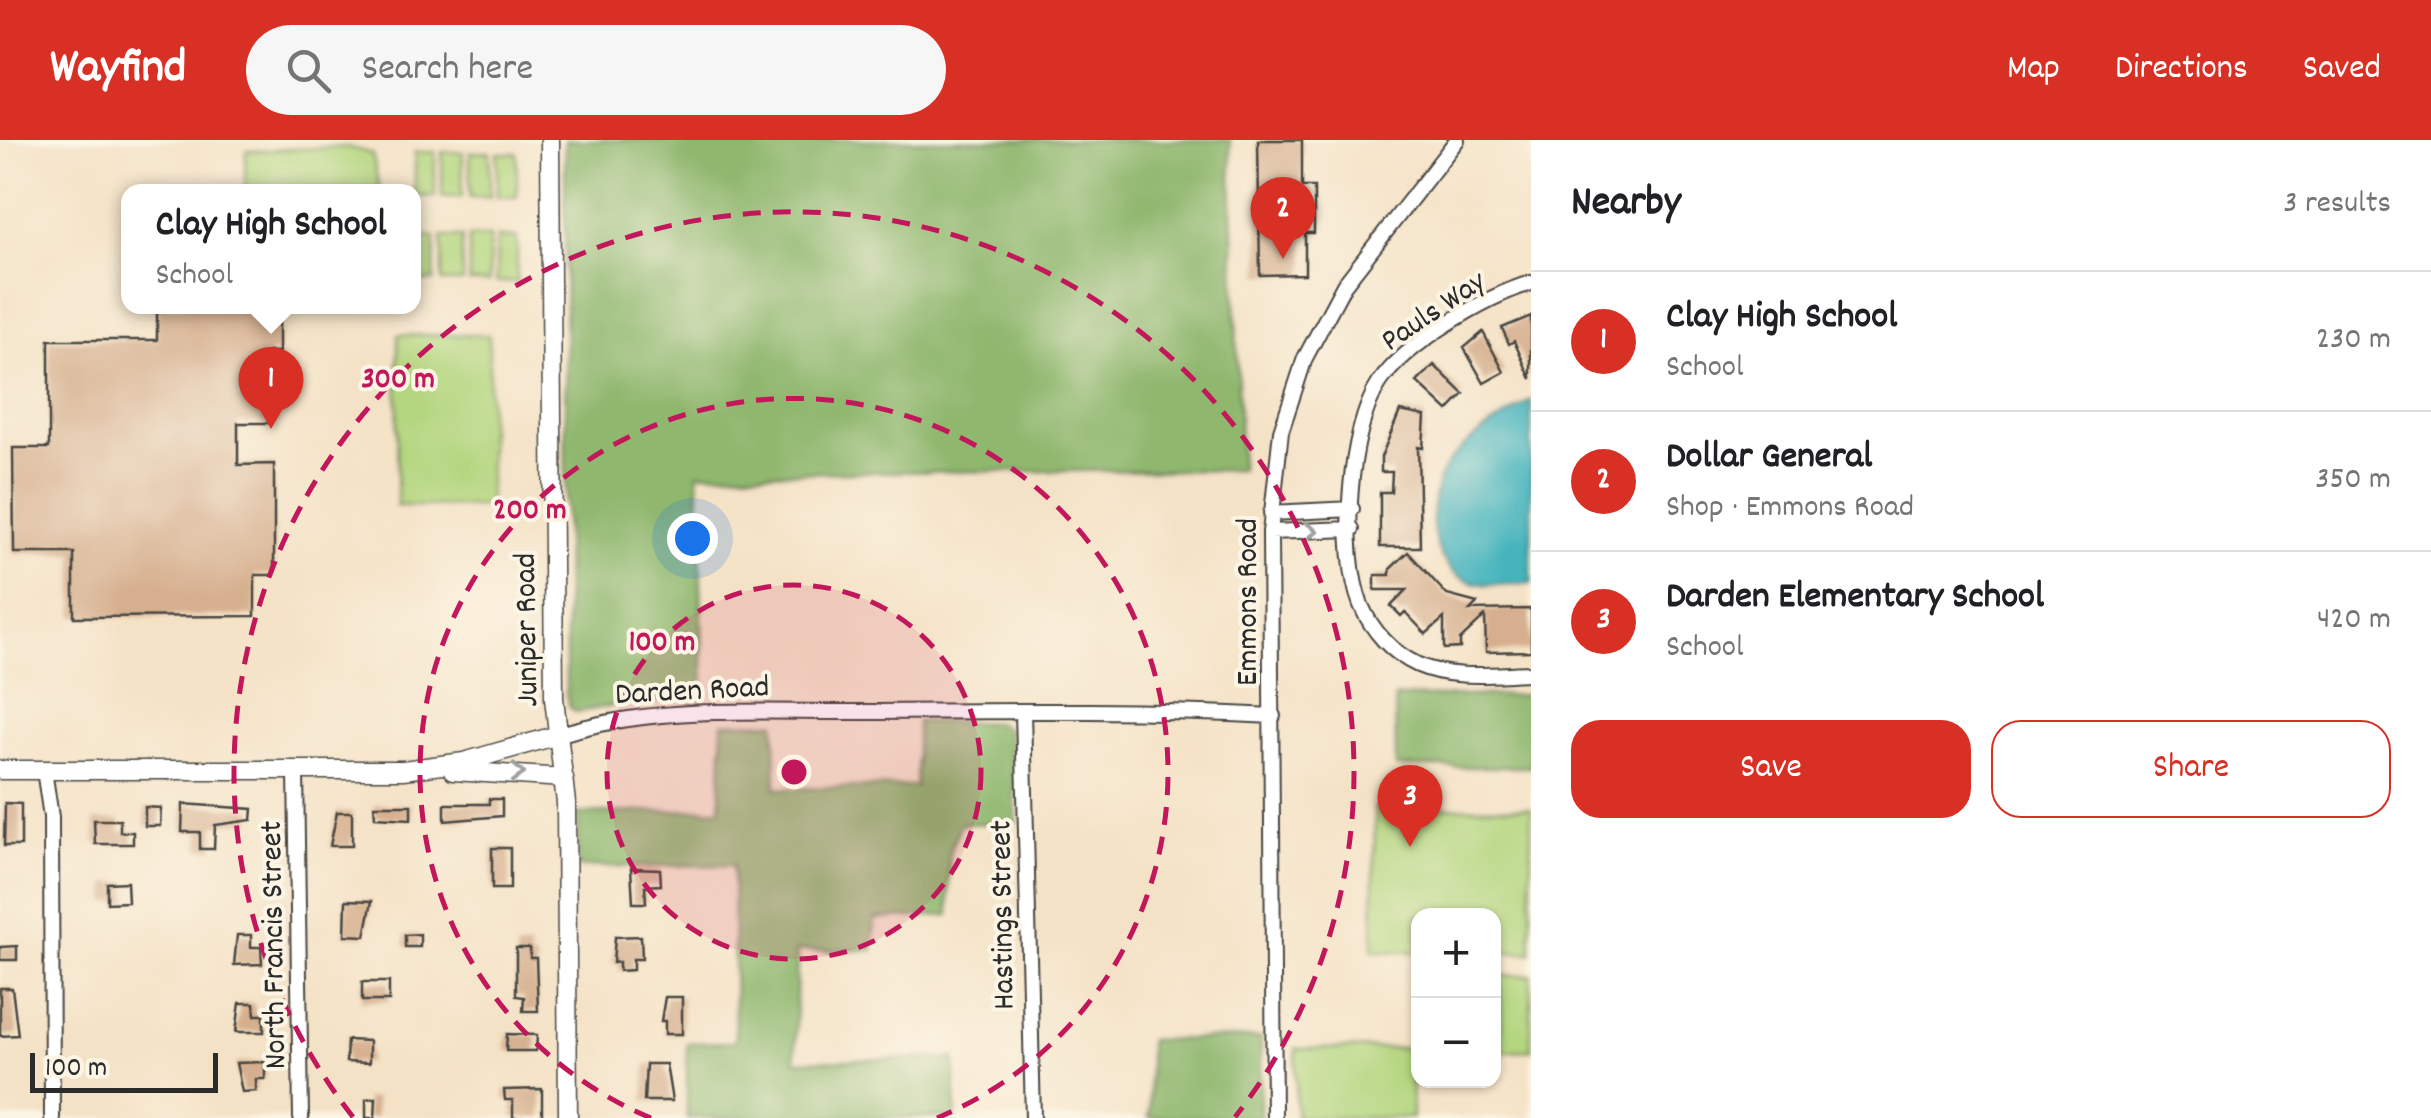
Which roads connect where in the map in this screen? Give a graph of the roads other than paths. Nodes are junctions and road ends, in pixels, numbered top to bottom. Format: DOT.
graph roads {
  1 [pos="550,140"];
  2 [pos="1458,140"];
  3 [pos="1531,283"];
  4 [pos="1352,509"];
  5 [pos="1271,513"];
  6 [pos="1352,530"];
  7 [pos="1270,532"];
  8 [pos="1531,673"];
  9 [pos="1022,710"];
  10 [pos="1273,716"];
  11 [pos="558,736"];
  12 [pos="0,770"];
  13 [pos="44,770"];
  14 [pos="402,770"];
  15 [pos="296,771"];
  16 [pos="564,778"];
  17 [pos="52,1118"];
  18 [pos="301,1118"];
  19 [pos="568,1118"];
  20 [pos="1032,1118"];
  21 [pos="1274,1118"];
  1 -- 11 [label="street, Juniper Road"];
  2 -- 5 [label="street, Emmons Road"];
  3 -- 4 [label="street, Pauls Way"];
  4 -- 5 [label="street"];
  4 -- 6 [label="street, Pauls Way"];
  5 -- 7 [label="street, Emmons Road"];
  7 -- 6 [label="street, one-way"];
  6 -- 8 [label="street, Pauls Way"];
  7 -- 10 [label="street, Emmons Road"];
  9 -- 10 [label="street, Darden Road"];
  9 -- 11 [label="street, Darden Road"];
  9 -- 20 [label="street, Hastings Street"];
  10 -- 21 [label="street, Emmons Road"];
  11 -- 14 [label="street, Darden Road"];
  11 -- 16 [label="street, Juniper Road"];
  12 -- 13 [label="street, Darden Road"];
  13 -- 15 [label="street, Darden Road"];
  13 -- 17 [label="street"];
  14 -- 15 [label="street, Darden Road"];
  14 -- 16 [label="street, one-way"];
  15 -- 18 [label="street, North Francis Street"];
  16 -- 19 [label="street, Juniper Road"];
}
